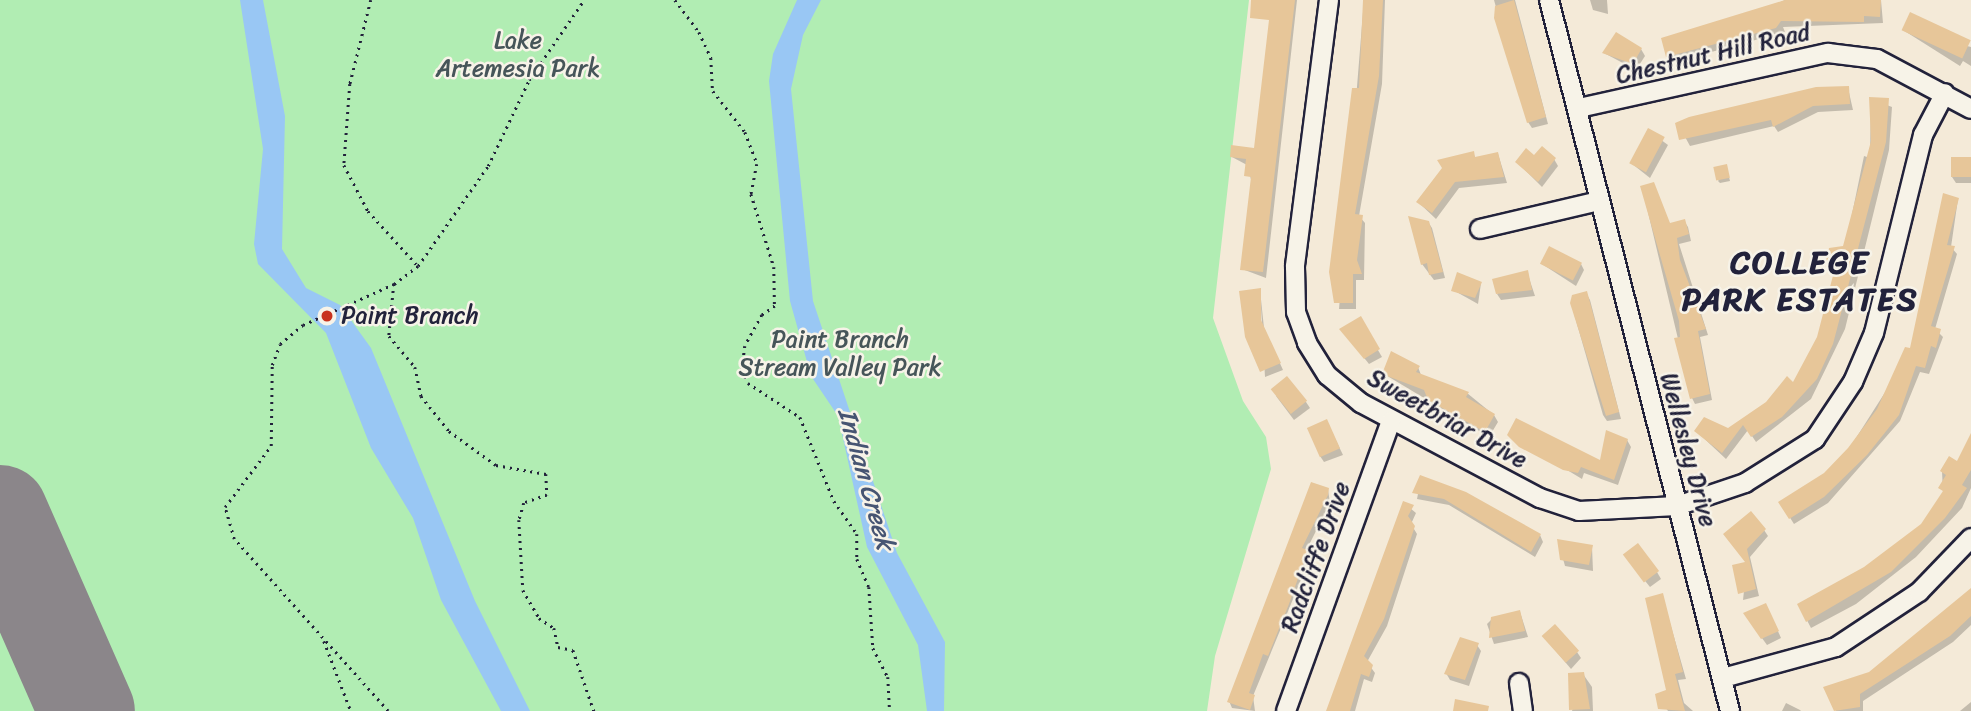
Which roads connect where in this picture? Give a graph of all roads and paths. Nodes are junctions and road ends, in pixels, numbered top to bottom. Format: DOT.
graph roads {
  1 [pos="371,0"];
  2 [pos="584,0"];
  3 [pos="675,0"];
  4 [pos="1329,0"];
  5 [pos="1549,0"];
  6 [pos="1945,93"];
  7 [pos="1579,108"];
  8 [pos="1971,109"];
  9 [pos="1599,201"];
  10 [pos="1480,229"];
  11 [pos="418,266"];
  12 [pos="394,284"];
  13 [pos="1391,421"];
  14 [pos="1677,506"];
  15 [pos="1971,538"];
  16 [pos="324,641"];
  17 [pos="1723,678"];
  18 [pos="1519,682"];
  19 [pos="351,711"];
  20 [pos="388,711"];
  21 [pos="594,711"];
  22 [pos="890,711"];
  23 [pos="1286,711"];
  24 [pos="1523,711"];
  25 [pos="1730,711"];
  1 -- 11 [label="path"];
  2 -- 11 [label="path"];
  3 -- 22 [label="path"];
  4 -- 13 [label="street, Sweetbriar Drive"];
  5 -- 7 [label="street, Wellesley Drive"];
  6 -- 7 [label="street, Chestnut Hill Road"];
  6 -- 8 [label="street, Chestnut Hill Road"];
  6 -- 14 [label="street, Sweetbriar Drive"];
  7 -- 9 [label="street, Wellesley Drive"];
  9 -- 10 [label="street"];
  9 -- 14 [label="street, Wellesley Drive"];
  11 -- 12 [label="path"];
  12 -- 16 [label="path"];
  12 -- 21 [label="path"];
  13 -- 14 [label="street, Sweetbriar Drive"];
  13 -- 23 [label="street, Radcliffe Drive"];
  14 -- 17 [label="street, Wellesley Drive"];
  15 -- 17 [label="street"];
  16 -- 19 [label="path"];
  16 -- 20 [label="path"];
  17 -- 25 [label="street, Wellesley Drive"];
  18 -- 24 [label="street"];
}
